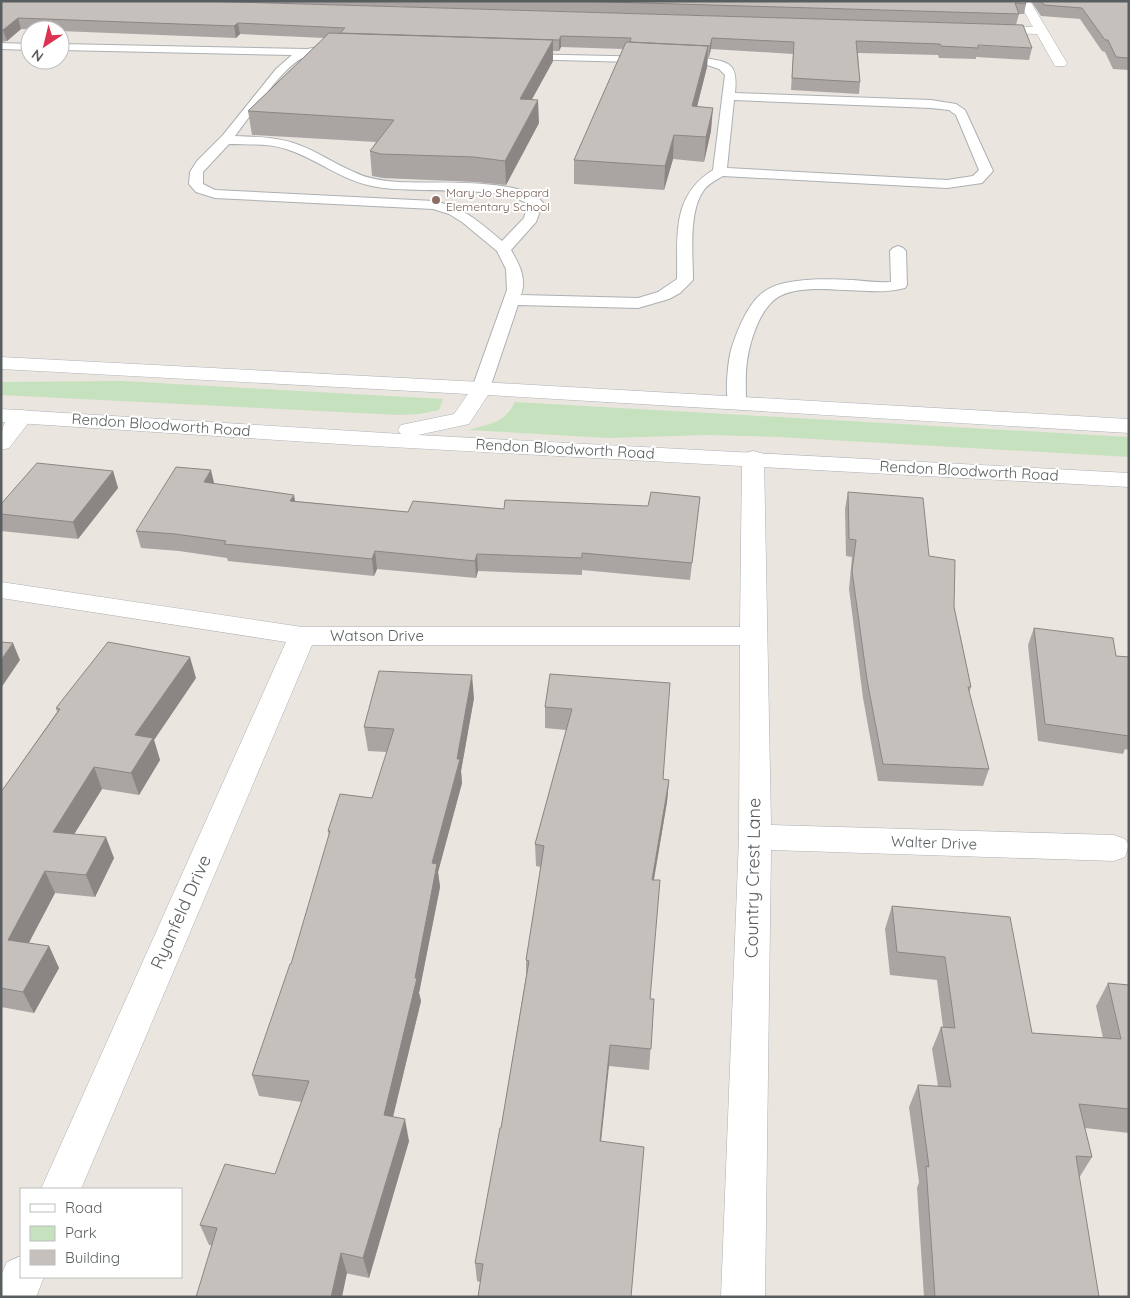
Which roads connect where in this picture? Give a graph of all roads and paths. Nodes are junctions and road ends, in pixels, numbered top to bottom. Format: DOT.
graph roads {
  1 [pos="1024,1"];
  2 [pos="973,28"];
  3 [pos="1042,31"];
  4 [pos="1,46"];
  5 [pos="20,47"];
  6 [pos="70,47"];
  7 [pos="353,50"];
  8 [pos="309,52"];
  9 [pos="509,55"];
  10 [pos="1060,63"];
  11 [pos="729,96"];
  12 [pos="225,140"];
  13 [pos="720,172"];
  14 [pos="503,249"];
  15 [pos="898,251"];
  16 [pos="512,300"];
  17 [pos="1,363"];
  18 [pos="481,388"];
  19 [pos="737,403"];
  20 [pos="12,416"];
  21 [pos="1129,426"];
  22 [pos="355,438"];
  23 [pos="1,443"];
  24 [pos="754,458"];
  25 [pos="1129,480"];
  26 [pos="1,590"];
  27 [pos="302,636"];
  28 [pos="755,636"];
  29 [pos="755,837"];
  30 [pos="1114,848"];
  31 [pos="60,1188"];
  32 [pos="22,1278"];
  33 [pos="14,1297"];
  34 [pos="743,1297"];
  1 -- 3 [label="street"];
  2 -- 3 [label="street"];
  3 -- 10 [label="street"];
  4 -- 5 [label="lane"];
  6 -- 8 [label="lane"];
  7 -- 8 [label="lane"];
  8 -- 12 [label="lane"];
  9 -- 11 [label="lane"];
  11 -- 13 [label="lane"];
  11 -- 13 [label="lane"];
  12 -- 14 [label="lane"];
  12 -- 14 [label="lane"];
  13 -- 16 [label="lane"];
  14 -- 16 [label="lane"];
  15 -- 19 [label="lane"];
  16 -- 18 [label="lane"];
  17 -- 18 [label="street"];
  18 -- 19 [label="street"];
  18 -- 22 [label="street"];
  19 -- 21 [label="street"];
  20 -- 22 [label="street, Rendon Bloodworth Road"];
  20 -- 23 [label="street"];
  22 -- 24 [label="street, Rendon Bloodworth Road"];
  24 -- 25 [label="street, Rendon Bloodworth Road"];
  24 -- 28 [label="street, Country Crest Lane"];
  26 -- 27 [label="street, Watson Drive"];
  27 -- 28 [label="street, Watson Drive"];
  27 -- 31 [label="street, Ryanfeld Drive"];
  28 -- 29 [label="street, Country Crest Lane"];
  29 -- 30 [label="street, Walter Drive"];
  29 -- 34 [label="street, Country Crest Lane"];
  32 -- 33 [label="street"];
}
